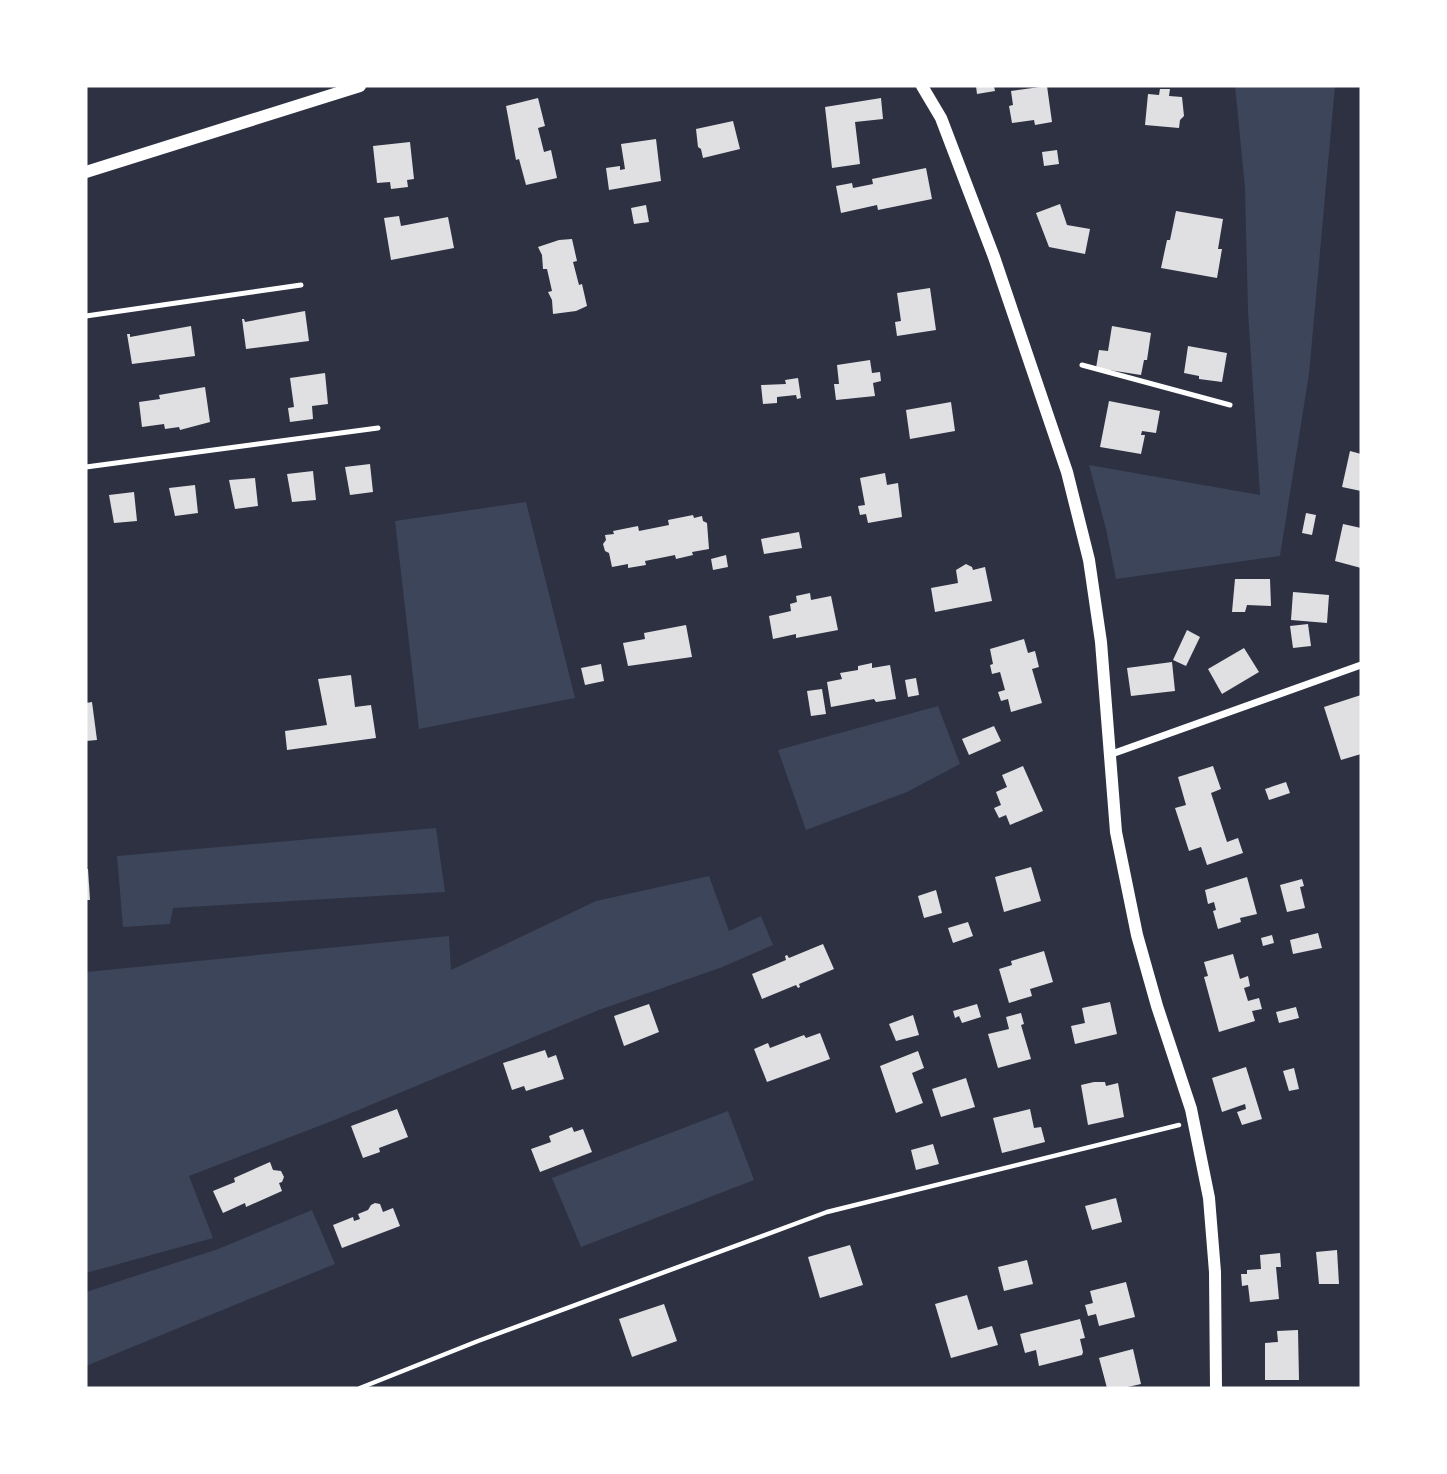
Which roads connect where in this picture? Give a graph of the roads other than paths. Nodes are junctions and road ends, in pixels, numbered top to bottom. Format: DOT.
graph roads {
  1 [pos="360,86"];
  2 [pos="922,86"];
  3 [pos="86,172"];
  4 [pos="301,285"];
  5 [pos="86,316"];
  6 [pos="1082,365"];
  7 [pos="1230,405"];
  8 [pos="378,428"];
  9 [pos="86,467"];
  10 [pos="1361,665"];
  11 [pos="1108,755"];
  12 [pos="1216,1388"];
  1 -- 3 [label="street"];
  2 -- 11 [label="street"];
  4 -- 5 [label="lane"];
  6 -- 7 [label="lane"];
  8 -- 9 [label="lane"];
  10 -- 11 [label="street"];
  11 -- 12 [label="street"];
}
